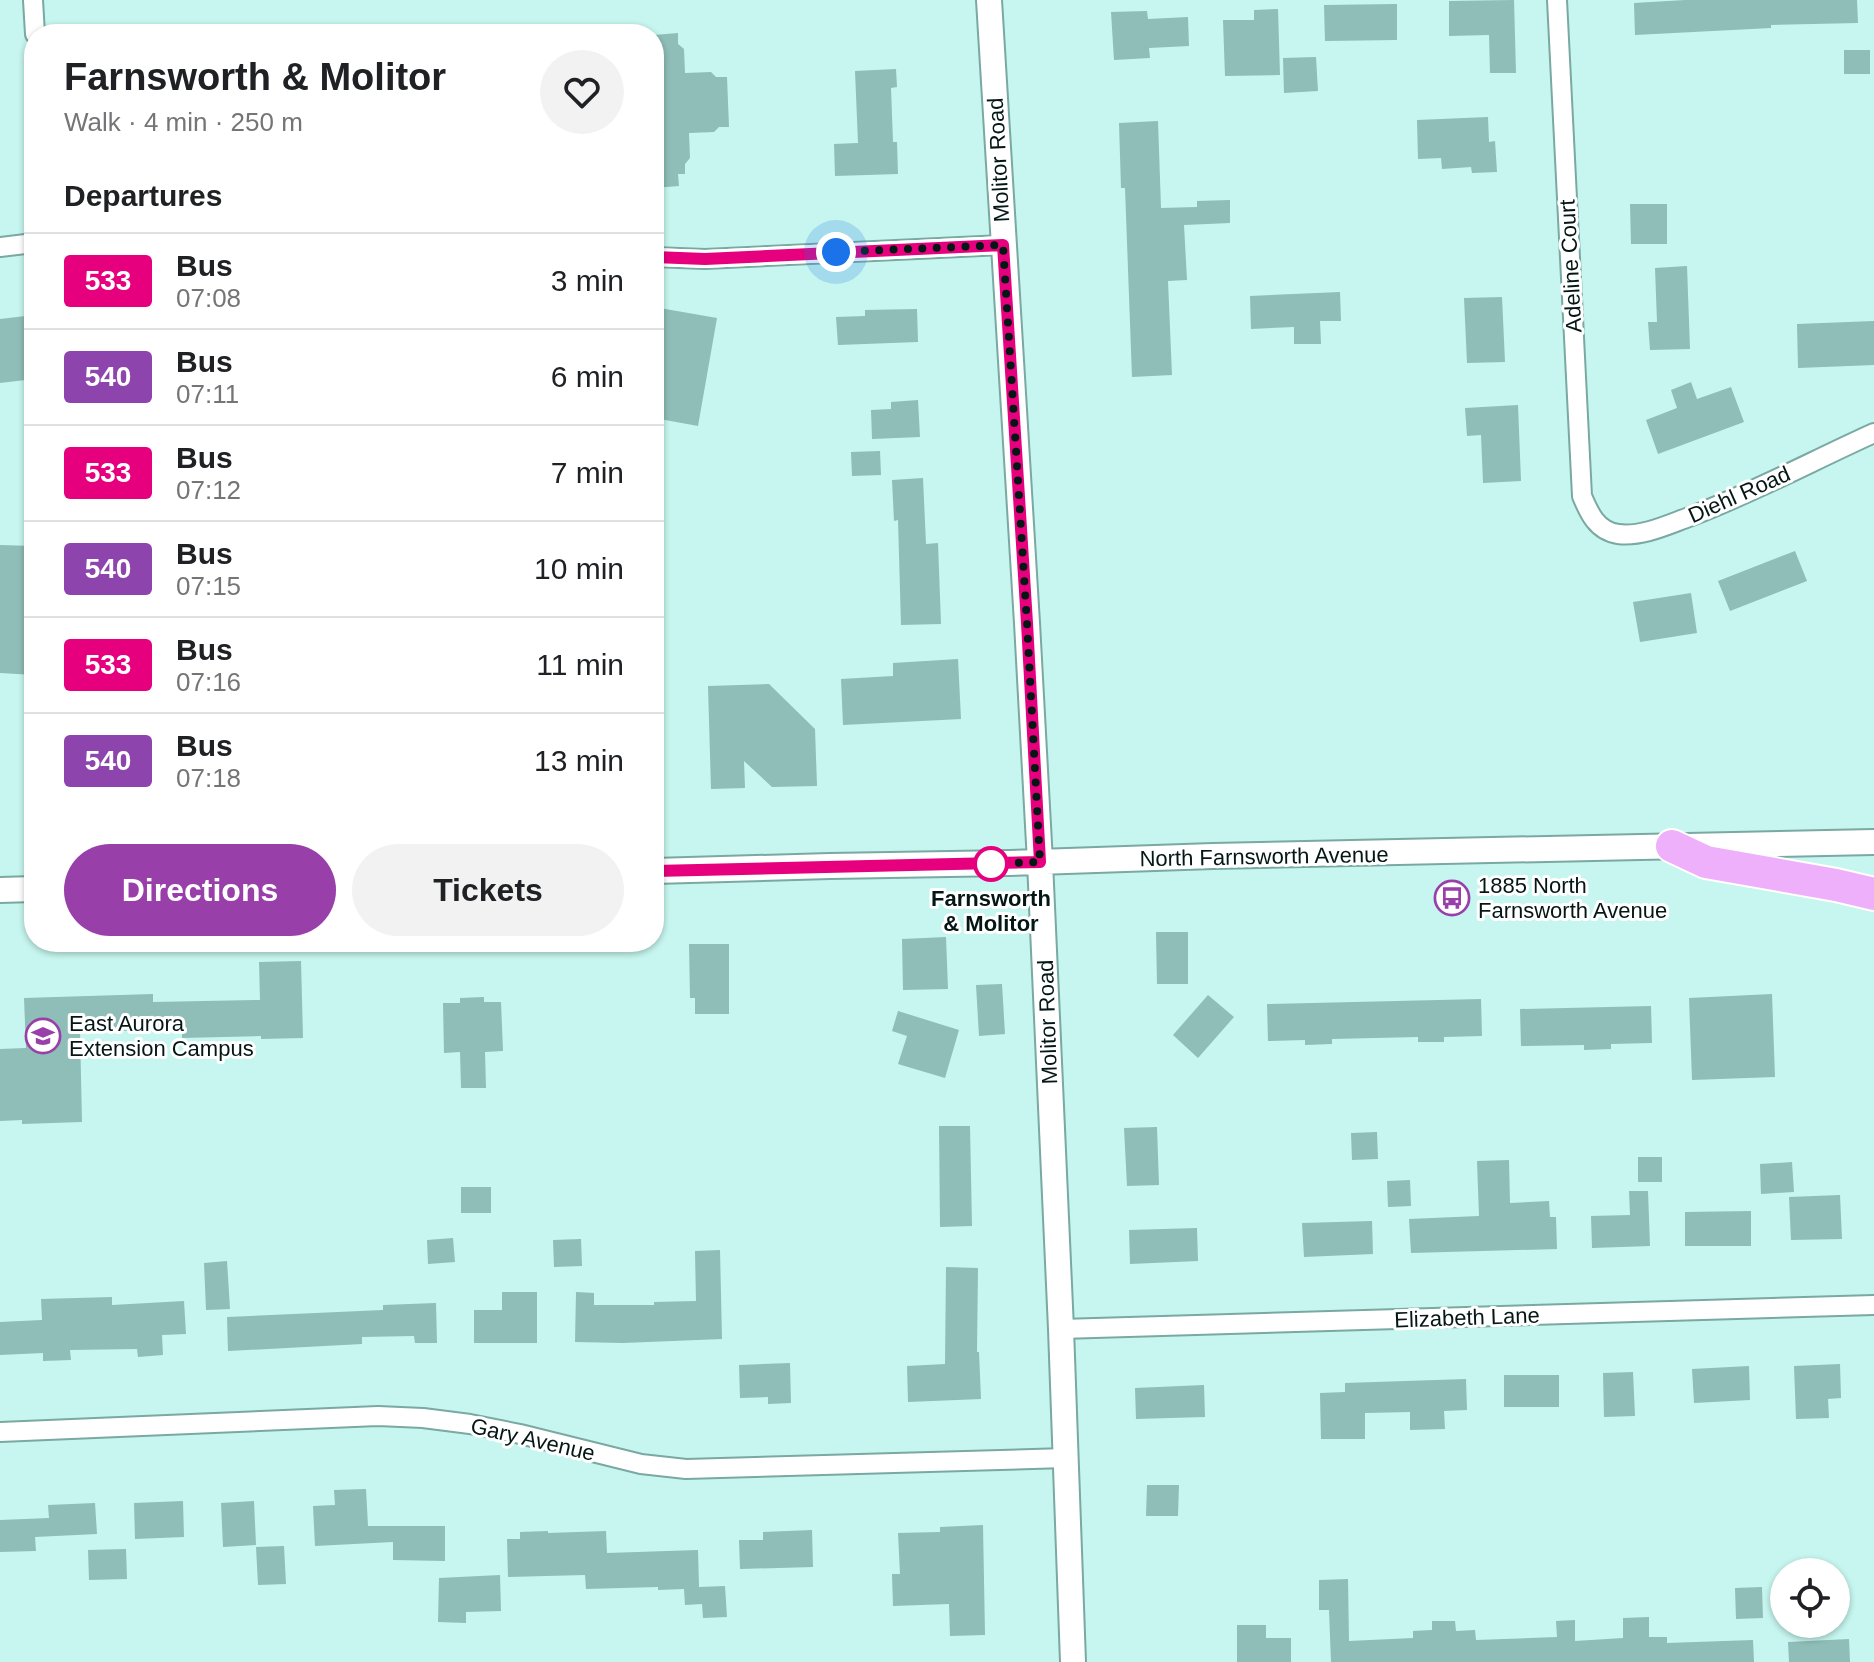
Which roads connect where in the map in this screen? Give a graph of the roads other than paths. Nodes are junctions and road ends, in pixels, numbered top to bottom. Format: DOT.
graph roads {
  1 [pos="33,0"];
  2 [pos="989,0"];
  3 [pos="1557,0"];
  4 [pos="34,24"];
  5 [pos="24,244"];
  6 [pos="1003,245"];
  7 [pos="0,247"];
  8 [pos="664,257"];
  9 [pos="1874,433"];
  10 [pos="1599,526"];
  11 [pos="1874,842"];
  12 [pos="1672,846"];
  13 [pos="1040,862"];
  14 [pos="664,871"];
  15 [pos="24,889"];
  16 [pos="0,890"];
  17 [pos="1874,894"];
  18 [pos="1874,1305"];
  19 [pos="1061,1329"];
  20 [pos="0,1432"];
  21 [pos="1066,1458"];
  22 [pos="1073,1662"];
  1 -- 4 [label="street"];
  2 -- 6 [label="street, Molitor Road"];
  3 -- 10 [label="street, Adeline Court"];
  5 -- 7 [label="street"];
  6 -- 8 [label="street"];
  6 -- 13 [label="street, Molitor Road"];
  9 -- 10 [label="street, Diehl Road"];
  11 -- 12 [label="street, North Farnsworth Avenue"];
  12 -- 13 [label="street, North Farnsworth Avenue"];
  12 -- 17 [label="highway"];
  13 -- 14 [label="street, North Farnsworth Avenue"];
  13 -- 19 [label="street, Molitor Road"];
  15 -- 16 [label="street"];
  18 -- 19 [label="street, Elizabeth Lane"];
  19 -- 21 [label="street, Molitor Road"];
  20 -- 21 [label="street, Gary Avenue"];
  21 -- 22 [label="street, Molitor Road"];
}
